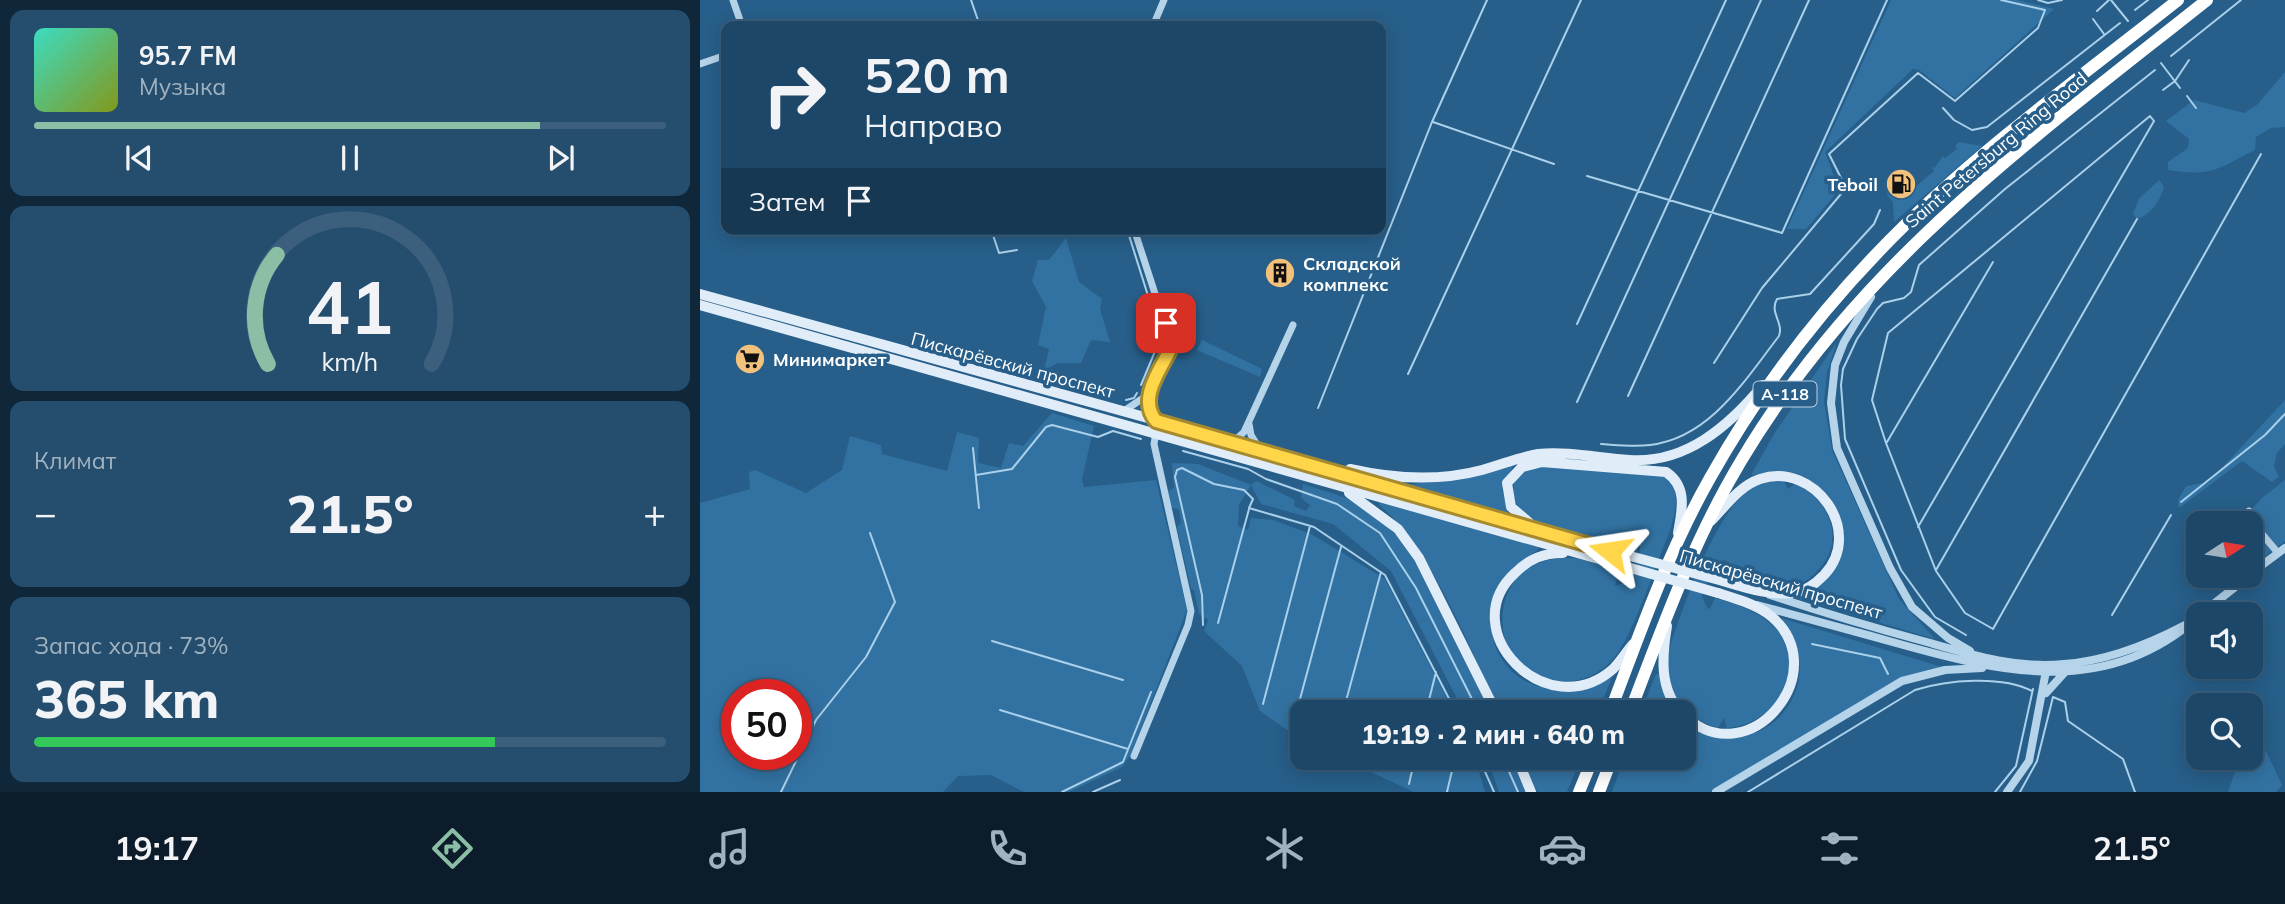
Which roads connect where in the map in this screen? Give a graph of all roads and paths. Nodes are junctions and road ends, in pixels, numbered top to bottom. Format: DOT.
graph roads {
  1 [pos="733,0"];
  2 [pos="1164,0"];
  3 [pos="2178,0"];
  4 [pos="2207,0"];
  5 [pos="740,21"];
  6 [pos="1155,21"];
  7 [pos="721,57"];
  8 [pos="700,64"];
  9 [pos="1136,235"];
  10 [pos="1885,272"];
  11 [pos="700,294"];
  12 [pos="700,305"];
  13 [pos="1293,326"];
  14 [pos="1813,327"];
  15 [pos="1149,394"];
  16 [pos="1123,412"];
  17 [pos="1249,424"];
  18 [pos="1156,426"];
  19 [pos="1232,443"];
  20 [pos="1262,452"];
  21 [pos="1332,469"];
  22 [pos="1337,486"];
  23 [pos="1704,529"];
  24 [pos="2263,532"];
  25 [pos="1544,533"];
  26 [pos="1676,546"];
  27 [pos="2282,550"];
  28 [pos="1586,556"];
  29 [pos="2263,565"];
  30 [pos="2234,588"];
  31 [pos="1761,592"];
  32 [pos="1744,601"];
  33 [pos="2216,602"];
  34 [pos="1668,618"];
  35 [pos="2186,623"];
  36 [pos="2186,627"];
  37 [pos="1640,635"];
  38 [pos="1979,657"];
  39 [pos="1989,667"];
  40 [pos="2046,669"];
  41 [pos="2020,671"];
  42 [pos="2065,673"];
  43 [pos="1490,700"];
  44 [pos="1615,700"];
  45 [pos="1635,700"];
  46 [pos="1672,700"];
  47 [pos="2042,701"];
  48 [pos="1696,722"];
  49 [pos="1134,756"];
  50 [pos="1522,770"];
  51 [pos="1588,770"];
  52 [pos="1607,770"];
  53 [pos="1531,792"];
  54 [pos="1579,792"];
  55 [pos="1598,792"];
  56 [pos="1716,792"];
  57 [pos="2007,792"];
  1 -- 5 [label="street"];
  2 -- 6 [label="street"];
  3 -- 14 [label="highway, Saint Petersburg Ring Road / А-118"];
  4 -- 10 [label="highway, Saint Petersburg Ring Road / А-118"];
  7 -- 8 [label="street"];
  9 -- 15 [label="street"];
  10 -- 23 [label="highway, Saint Petersburg Ring Road / А-118"];
  10 -- 38 [label="street"];
  11 -- 16 [label="main road, Пискарёвский проспект"];
  12 -- 18 [label="main road, Пискарёвский проспект"];
  13 -- 17 [label="street"];
  14 -- 21 [label="main road"];
  14 -- 26 [label="highway, Saint Petersburg Ring Road / А-118"];
  15 -- 16 [label="street"];
  15 -- 18 [label="street"];
  16 -- 18 [label="main road, Пискарёвский проспект"];
  17 -- 19 [label="street"];
  17 -- 20 [label="street"];
  18 -- 19 [label="main road, Пискарёвский проспект"];
  18 -- 22 [label="main road, Пискарёвский проспект"];
  18 -- 49 [label="street"];
  19 -- 20 [label="main road, Пискарёвский проспект"];
  20 -- 21 [label="main road, Пискарёвский проспект"];
  21 -- 25 [label="main road, Пискарёвский проспект"];
  22 -- 28 [label="main road, Пискарёвский проспект"];
  22 -- 43 [label="main road"];
  23 -- 31 [label="main road"];
  23 -- 34 [label="highway, Saint Petersburg Ring Road / А-118"];
  24 -- 27 [label="street"];
  25 -- 26 [label="main road"];
  25 -- 31 [label="main road, Пискарёвский проспект, bridge"];
  26 -- 37 [label="highway, Saint Petersburg Ring Road / А-118"];
  27 -- 29 [label="street"];
  28 -- 32 [label="main road, Пискарёвский проспект, bridge"];
  28 -- 37 [label="main road"];
  30 -- 33 [label="street"];
  31 -- 38 [label="street, Пискарёвский проспект"];
  32 -- 39 [label="street, Пискарёвский проспект"];
  32 -- 48 [label="main road"];
  34 -- 45 [label="highway, Saint Petersburg Ring Road / А-118"];
  34 -- 46 [label="main road"];
  35 -- 40 [label="street"];
  36 -- 42 [label="street"];
  37 -- 44 [label="highway, Saint Petersburg Ring Road / А-118"];
  38 -- 40 [label="street, Пискарёвский проспект"];
  39 -- 41 [label="street, Пискарёвский проспект"];
  39 -- 56 [label="street"];
  40 -- 41 [label="street, Пискарёвский проспект"];
  40 -- 42 [label="street"];
  40 -- 47 [label="street"];
  41 -- 47 [label="street"];
  42 -- 47 [label="street"];
  47 -- 57 [label="street"];
  50 -- 53 [label="main road"];
  51 -- 54 [label="highway"];
  52 -- 55 [label="highway"];
}
